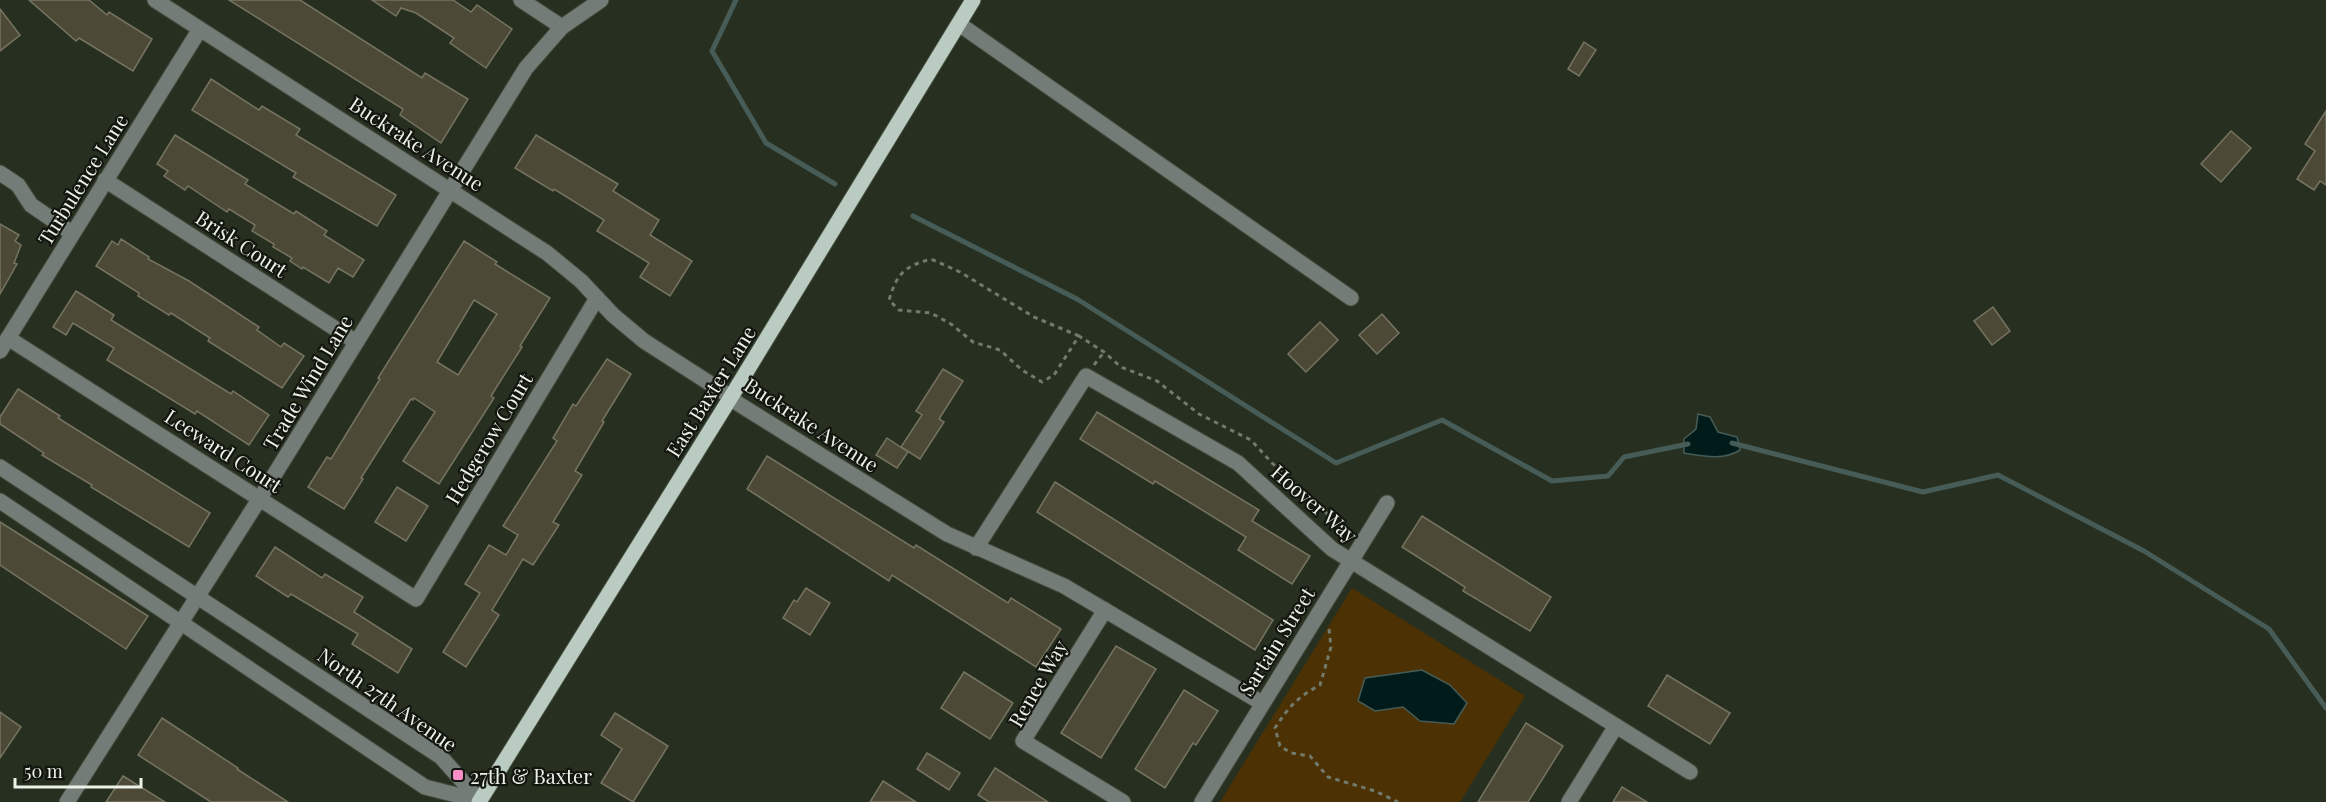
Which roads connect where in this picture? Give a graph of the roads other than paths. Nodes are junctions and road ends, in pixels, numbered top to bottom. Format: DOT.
graph roads {
  1 [pos="155,0"];
  2 [pos="521,0"];
  3 [pos="601,0"];
  4 [pos="974,0"];
  5 [pos="958,24"];
  6 [pos="562,27"];
  7 [pos="201,29"];
  8 [pos="0,172"];
  9 [pos="105,180"];
  10 [pos="450,189"];
  11 [pos="72,233"];
  12 [pos="597,298"];
  13 [pos="1351,298"];
  14 [pos="356,342"];
  15 [pos="4,344"];
  16 [pos="731,397"];
  17 [pos="0,467"];
  18 [pos="260,498"];
  19 [pos="0,501"];
  20 [pos="1387,503"];
  21 [pos="976,548"];
  22 [pos="1351,561"];
  23 [pos="197,596"];
  24 [pos="416,599"];
  25 [pos="1105,610"];
  26 [pos="181,621"];
  27 [pos="1262,703"];
  28 [pos="1616,726"];
  29 [pos="1690,772"];
  30 [pos="67,802"];
  31 [pos="482,802"];
  32 [pos="1123,802"];
  33 [pos="1202,802"];
  34 [pos="1569,802"];
  1 -- 7 [label="street, Buckrake Avenue"];
  2 -- 6 [label="street"];
  3 -- 6 [label="street, Trade Wind Lane"];
  4 -- 5 [label="main road, East Baxter Lane"];
  5 -- 13 [label="street"];
  5 -- 16 [label="main road, East Baxter Lane"];
  6 -- 10 [label="street, Trade Wind Lane"];
  7 -- 9 [label="street, Turbulence Lane"];
  7 -- 10 [label="street, Buckrake Avenue"];
  8 -- 11 [label="street"];
  9 -- 11 [label="street, Turbulence Lane"];
  9 -- 14 [label="street, Brisk Court"];
  10 -- 12 [label="street, Buckrake Avenue"];
  10 -- 14 [label="street, Trade Wind Lane"];
  11 -- 15 [label="street, Turbulence Lane"];
  12 -- 16 [label="street, Buckrake Avenue"];
  12 -- 24 [label="street, Hedgerow Court"];
  14 -- 18 [label="street, Trade Wind Lane"];
  15 -- 18 [label="street, Leeward Court"];
  16 -- 21 [label="street, Buckrake Avenue"];
  16 -- 31 [label="main road, East Baxter Lane"];
  17 -- 23 [label="street, North 27th Avenue"];
  18 -- 23 [label="street, Trade Wind Lane"];
  18 -- 24 [label="street, Leeward Court"];
  19 -- 26 [label="street"];
  20 -- 22 [label="street, Sartain Street"];
  21 -- 22 [label="street, Hoover Way"];
  21 -- 25 [label="street, Buckrake Avenue"];
  22 -- 27 [label="street, Sartain Street"];
  22 -- 28 [label="street, Hoover Way"];
  23 -- 26 [label="street, Trade Wind Lane"];
  23 -- 31 [label="street, North 27th Avenue"];
  25 -- 27 [label="street, Buckrake Avenue"];
  25 -- 32 [label="street, Renee Way"];
  26 -- 30 [label="street, Trade Wind Lane"];
  26 -- 31 [label="street"];
  27 -- 33 [label="street, Sartain Street"];
  28 -- 29 [label="street, Hoover Way"];
  28 -- 34 [label="street"];
}
